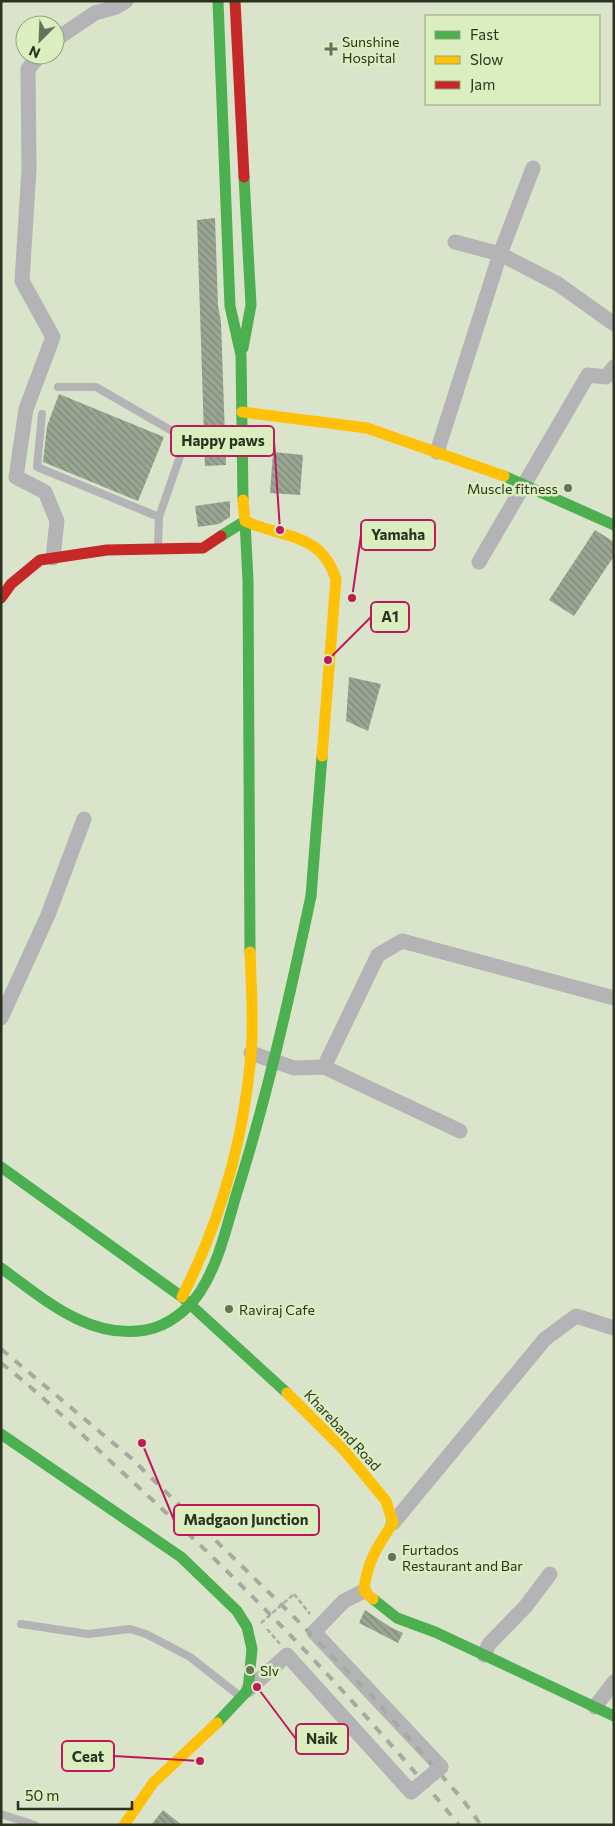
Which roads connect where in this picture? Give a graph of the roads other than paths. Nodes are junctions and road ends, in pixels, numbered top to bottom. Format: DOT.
graph roads {
  1 [pos="126,1"];
  2 [pos="218,1"];
  3 [pos="235,1"];
  4 [pos="65,33"];
  5 [pos="220,47"];
  6 [pos="237,47"];
  7 [pos="32,65"];
  8 [pos="533,168"];
  9 [pos="455,242"];
  10 [pos="500,254"];
  11 [pos="614,324"];
  12 [pos="241,355"];
  13 [pos="614,367"];
  14 [pos="58,387"];
  15 [pos="242,412"];
  16 [pos="42,414"];
  17 [pos="437,452"];
  18 [pos="524,483"];
  19 [pos="159,517"];
  20 [pos="245,521"];
  21 [pos="614,525"];
  22 [pos="158,549"];
  23 [pos="53,558"];
  24 [pos="479,562"];
  25 [pos="1,598"];
  26 [pos="84,819"];
  27 [pos="614,998"];
  28 [pos="1,1018"];
  29 [pos="251,1053"];
  30 [pos="324,1067"];
  31 [pos="460,1131"];
  32 [pos="1,1167"];
  33 [pos="1,1268"];
  34 [pos="182,1297"];
  35 [pos="614,1328"];
  36 [pos="1,1434"];
  37 [pos="393,1523"];
  38 [pos="550,1574"];
  39 [pos="364,1591"];
  40 [pos="20,1624"];
  41 [pos="484,1655"];
  42 [pos="614,1682"];
  43 [pos="245,1694"];
  44 [pos="595,1707"];
  45 [pos="614,1716"];
  46 [pos="1,1814"];
  47 [pos="35,1825"];
  48 [pos="124,1825"];
  1 -- 4 [label="street"];
  2 -- 5 [label="main road"];
  3 -- 6 [label="main road"];
  5 -- 6 [label="main road"];
  5 -- 12 [label="main road"];
  6 -- 12 [label="main road"];
  7 -- 23 [label="street"];
  8 -- 10 [label="street"];
  9 -- 10 [label="street"];
  10 -- 11 [label="street"];
  10 -- 17 [label="street"];
  12 -- 15 [label="main road"];
  13 -- 18 [label="street"];
  14 -- 19 [label="lane"];
  15 -- 17 [label="main road"];
  15 -- 20 [label="main road"];
  16 -- 19 [label="lane"];
  17 -- 18 [label="main road"];
  18 -- 21 [label="main road"];
  18 -- 24 [label="street"];
  19 -- 22 [label="lane"];
  20 -- 22 [label="main road"];
  20 -- 29 [label="main road"];
  20 -- 33 [label="main road, bridge"];
  22 -- 23 [label="main road"];
  23 -- 25 [label="main road"];
  26 -- 28 [label="street"];
  27 -- 30 [label="street"];
  29 -- 30 [label="street"];
  29 -- 34 [label="main road"];
  30 -- 31 [label="street"];
  32 -- 34 [label="main road, Khareband Road"];
  34 -- 37 [label="main road, Khareband Road"];
  35 -- 37 [label="street"];
  36 -- 43 [label="main road"];
  37 -- 39 [label="main road"];
  38 -- 41 [label="street"];
  39 -- 41 [label="main road"];
  39 -- 43 [label="street, bridge"];
  40 -- 43 [label="lane"];
  41 -- 44 [label="main road"];
  42 -- 44 [label="street"];
  43 -- 48 [label="main road"];
  44 -- 45 [label="main road"];
  46 -- 47 [label="lane"];
}
